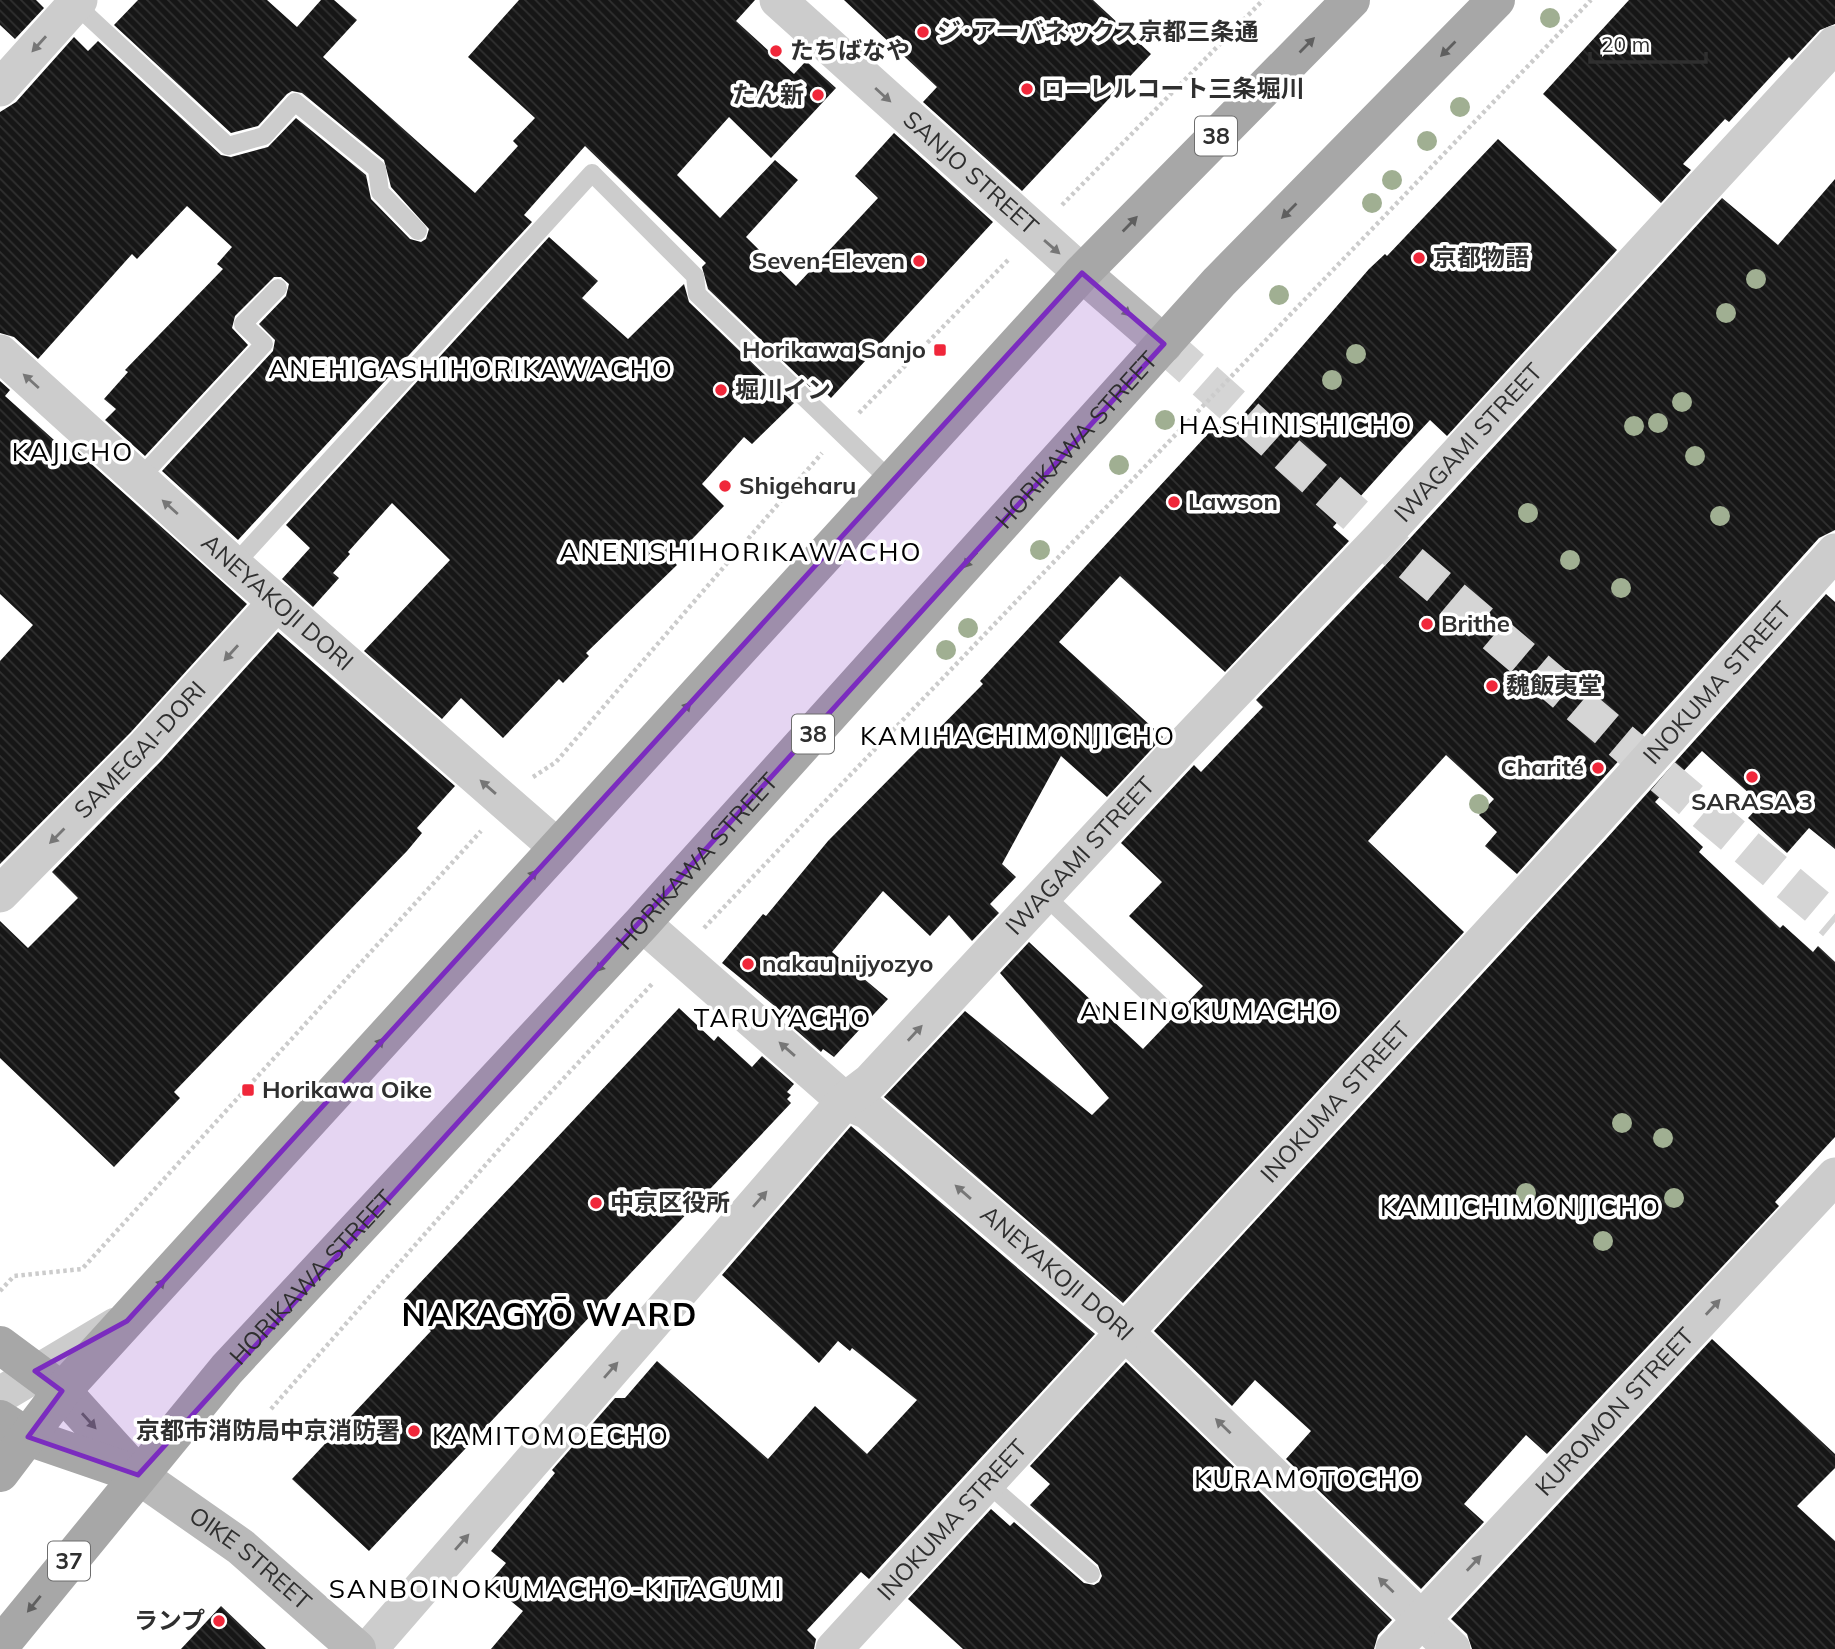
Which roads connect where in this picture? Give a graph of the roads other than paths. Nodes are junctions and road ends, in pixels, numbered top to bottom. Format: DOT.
graph roads {
  1 [pos="778,0"];
  2 [pos="1351,0"];
  3 [pos="1496,0"];
  4 [pos="77,2"];
  5 [pos="1835,44"];
  6 [pos="0,88"];
  7 [pos="418,231"];
  8 [pos="1082,273"];
  9 [pos="278,288"];
  10 [pos="1164,344"];
  11 [pos="0,353"];
  12 [pos="139,479"];
  13 [pos="892,482"];
  14 [pos="1835,552"];
  15 [pos="234,565"];
  16 [pos="277,602"];
  17 [pos="558,848"];
  18 [pos="0,894"];
  19 [pos="1044,895"];
  20 [pos="642,923"];
  21 [pos="1163,1007"];
  22 [pos="845,1101"];
  23 [pos="1835,1176"];
  24 [pos="1125,1332"];
  25 [pos="0,1345"];
  26 [pos="49,1381"];
  27 [pos="0,1395"];
  28 [pos="14,1428"];
  29 [pos="0,1473"];
  30 [pos="138,1475"];
  31 [pos="987,1483"];
  32 [pos="1091,1574"];
  33 [pos="1422,1619"];
  34 [pos="0,1646"];
  35 [pos="357,1649"];
  36 [pos="369,1649"];
  37 [pos="834,1649"];
  38 [pos="1394,1649"];
  39 [pos="1452,1649"];
  1 -- 8 [label="street, SANJO STREET, one-way"];
  8 -- 2 [label="main road, 38, one-way"];
  3 -- 10 [label="main road, HORIKAWA STREET / 38, one-way"];
  4 -- 6 [label="street, one-way"];
  4 -- 7 [label="lane"];
  5 -- 19 [label="street, IWAGAMI STREET"];
  8 -- 10 [label="street, SANJO STREET, one-way"];
  8 -- 13 [label="main road, 38"];
  9 -- 12 [label="lane"];
  10 -- 20 [label="main road, HORIKAWA STREET / 38, one-way"];
  12 -- 11 [label="street, ANEYAKOJI DORI, one-way"];
  15 -- 12 [label="street, ANEYAKOJI DORI, one-way"];
  13 -- 15 [label="lane"];
  17 -- 13 [label="main road, 38, one-way"];
  14 -- 24 [label="street, INOKUMA STREET"];
  15 -- 16 [label="street, ANEYAKOJI DORI"];
  17 -- 16 [label="street, ANEYAKOJI DORI, one-way"];
  16 -- 18 [label="street, SAMEGAI-DORI, one-way"];
  26 -- 17 [label="main road, 38, one-way"];
  19 -- 21 [label="lane"];
  22 -- 19 [label="street, IWAGAMI STREET, one-way"];
  22 -- 20 [label="street, ANEYAKOJI DORI, one-way"];
  20 -- 30 [label="main road, HORIKAWA STREET / 38, one-way"];
  24 -- 22 [label="street, ANEYAKOJI DORI, one-way"];
  36 -- 22 [label="street, IWAGAMI STREET, one-way"];
  33 -- 23 [label="street, KUROMON STREET, one-way"];
  24 -- 31 [label="street, INOKUMA STREET"];
  33 -- 24 [label="street, ANEYAKOJI DORI, one-way"];
  25 -- 26 [label="main road, OIKE STREET"];
  26 -- 27 [label="street"];
  26 -- 28 [label="main road"];
  26 -- 30 [label="main road, OIKE STREET, one-way"];
  28 -- 29 [label="main road"];
  28 -- 30 [label="main road, OIKE STREET"];
  30 -- 34 [label="main road, HORIKAWA STREET / 37, one-way"];
  30 -- 35 [label="street, OIKE STREET"];
  31 -- 32 [label="lane"];
  31 -- 37 [label="street, INOKUMA STREET"];
  33 -- 38 [label="street, KUROMON STREET"];
  33 -- 39 [label="street, ANEYAKOJI DORI"];
}
